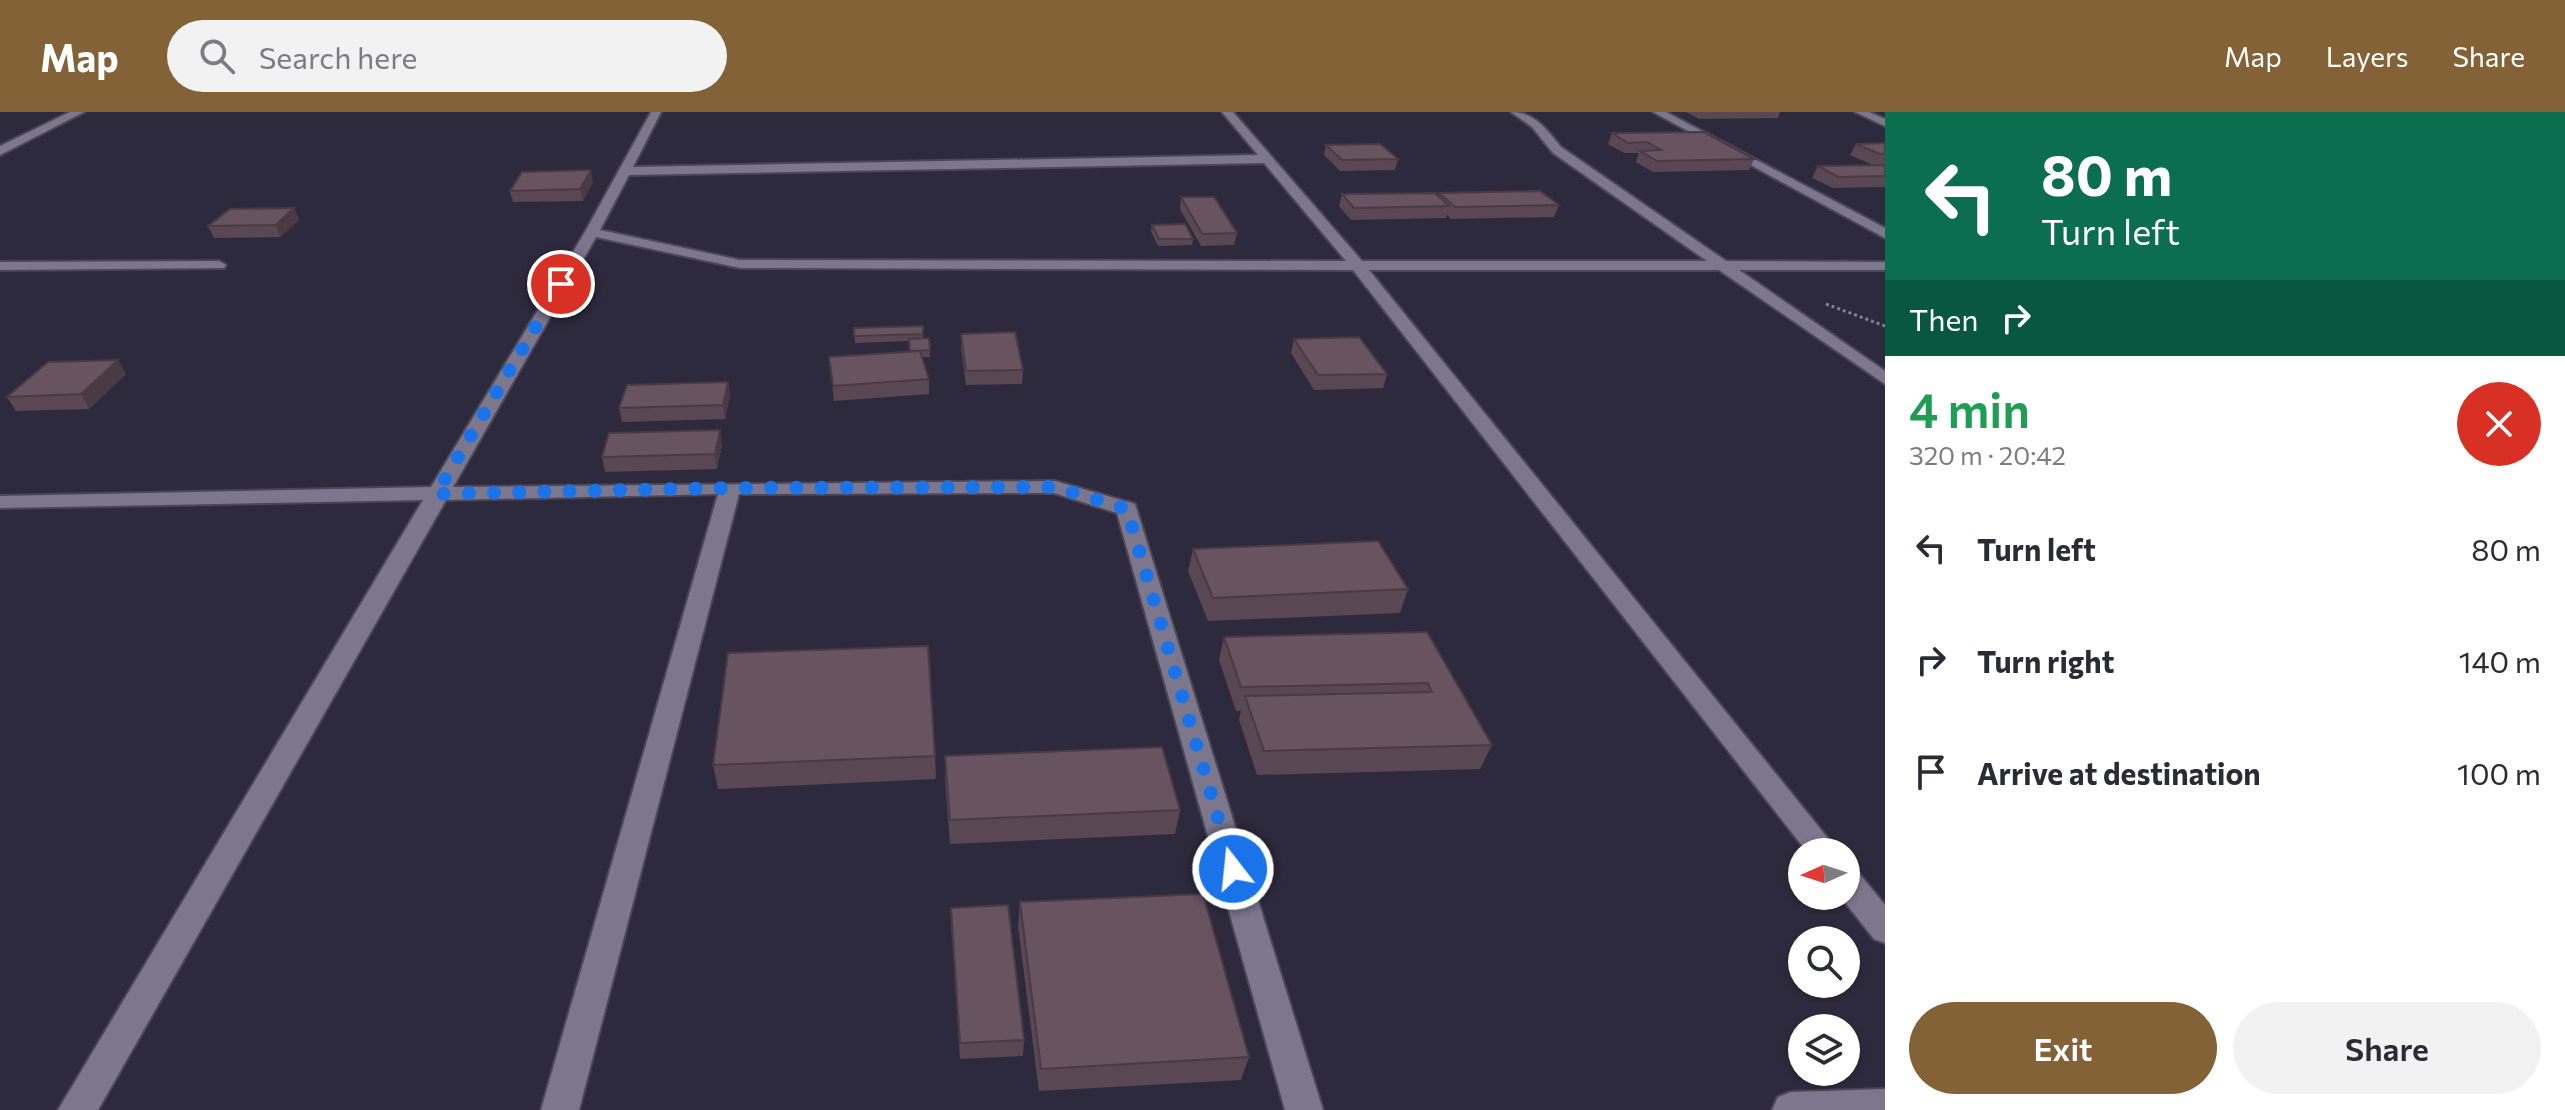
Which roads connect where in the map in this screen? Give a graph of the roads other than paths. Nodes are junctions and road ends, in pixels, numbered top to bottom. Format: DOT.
graph roads {
  1 [pos="79,112"];
  2 [pos="656,112"];
  3 [pos="1227,112"];
  4 [pos="1516,112"];
  5 [pos="1658,112"];
  6 [pos="1860,112"];
  7 [pos="1885,123"];
  8 [pos="0,151"];
  9 [pos="1265,159"];
  10 [pos="623,171"];
  11 [pos="592,232"];
  12 [pos="1885,234"];
  13 [pos="219,265"];
  14 [pos="1725,265"];
  15 [pos="0,266"];
  16 [pos="1885,266"];
  17 [pos="1359,267"];
  18 [pos="1885,379"];
  19 [pos="730,488"];
  20 [pos="436,494"];
  21 [pos="0,502"];
  22 [pos="1813,838"];
  23 [pos="1860,898"];
  24 [pos="1885,929"];
  25 [pos="1885,1107"];
  26 [pos="77,1110"];
  27 [pos="560,1110"];
  28 [pos="1304,1110"];
  29 [pos="1791,1110"];
  1 -- 8 [label="street"];
  2 -- 10 [label="street"];
  3 -- 9 [label="street"];
  4 -- 14 [label="street"];
  5 -- 12 [label="street"];
  6 -- 7 [label="street"];
  9 -- 10 [label="street"];
  9 -- 17 [label="street"];
  10 -- 11 [label="street"];
  11 -- 17 [label="street"];
  11 -- 20 [label="street"];
  13 -- 15 [label="street"];
  14 -- 16 [label="street"];
  14 -- 17 [label="street"];
  14 -- 18 [label="street"];
  17 -- 22 [label="street"];
  19 -- 20 [label="street"];
  19 -- 27 [label="street"];
  19 -- 28 [label="street"];
  20 -- 21 [label="street"];
  20 -- 26 [label="street"];
  23 -- 24 [label="street"];
  25 -- 29 [label="street"];
}
